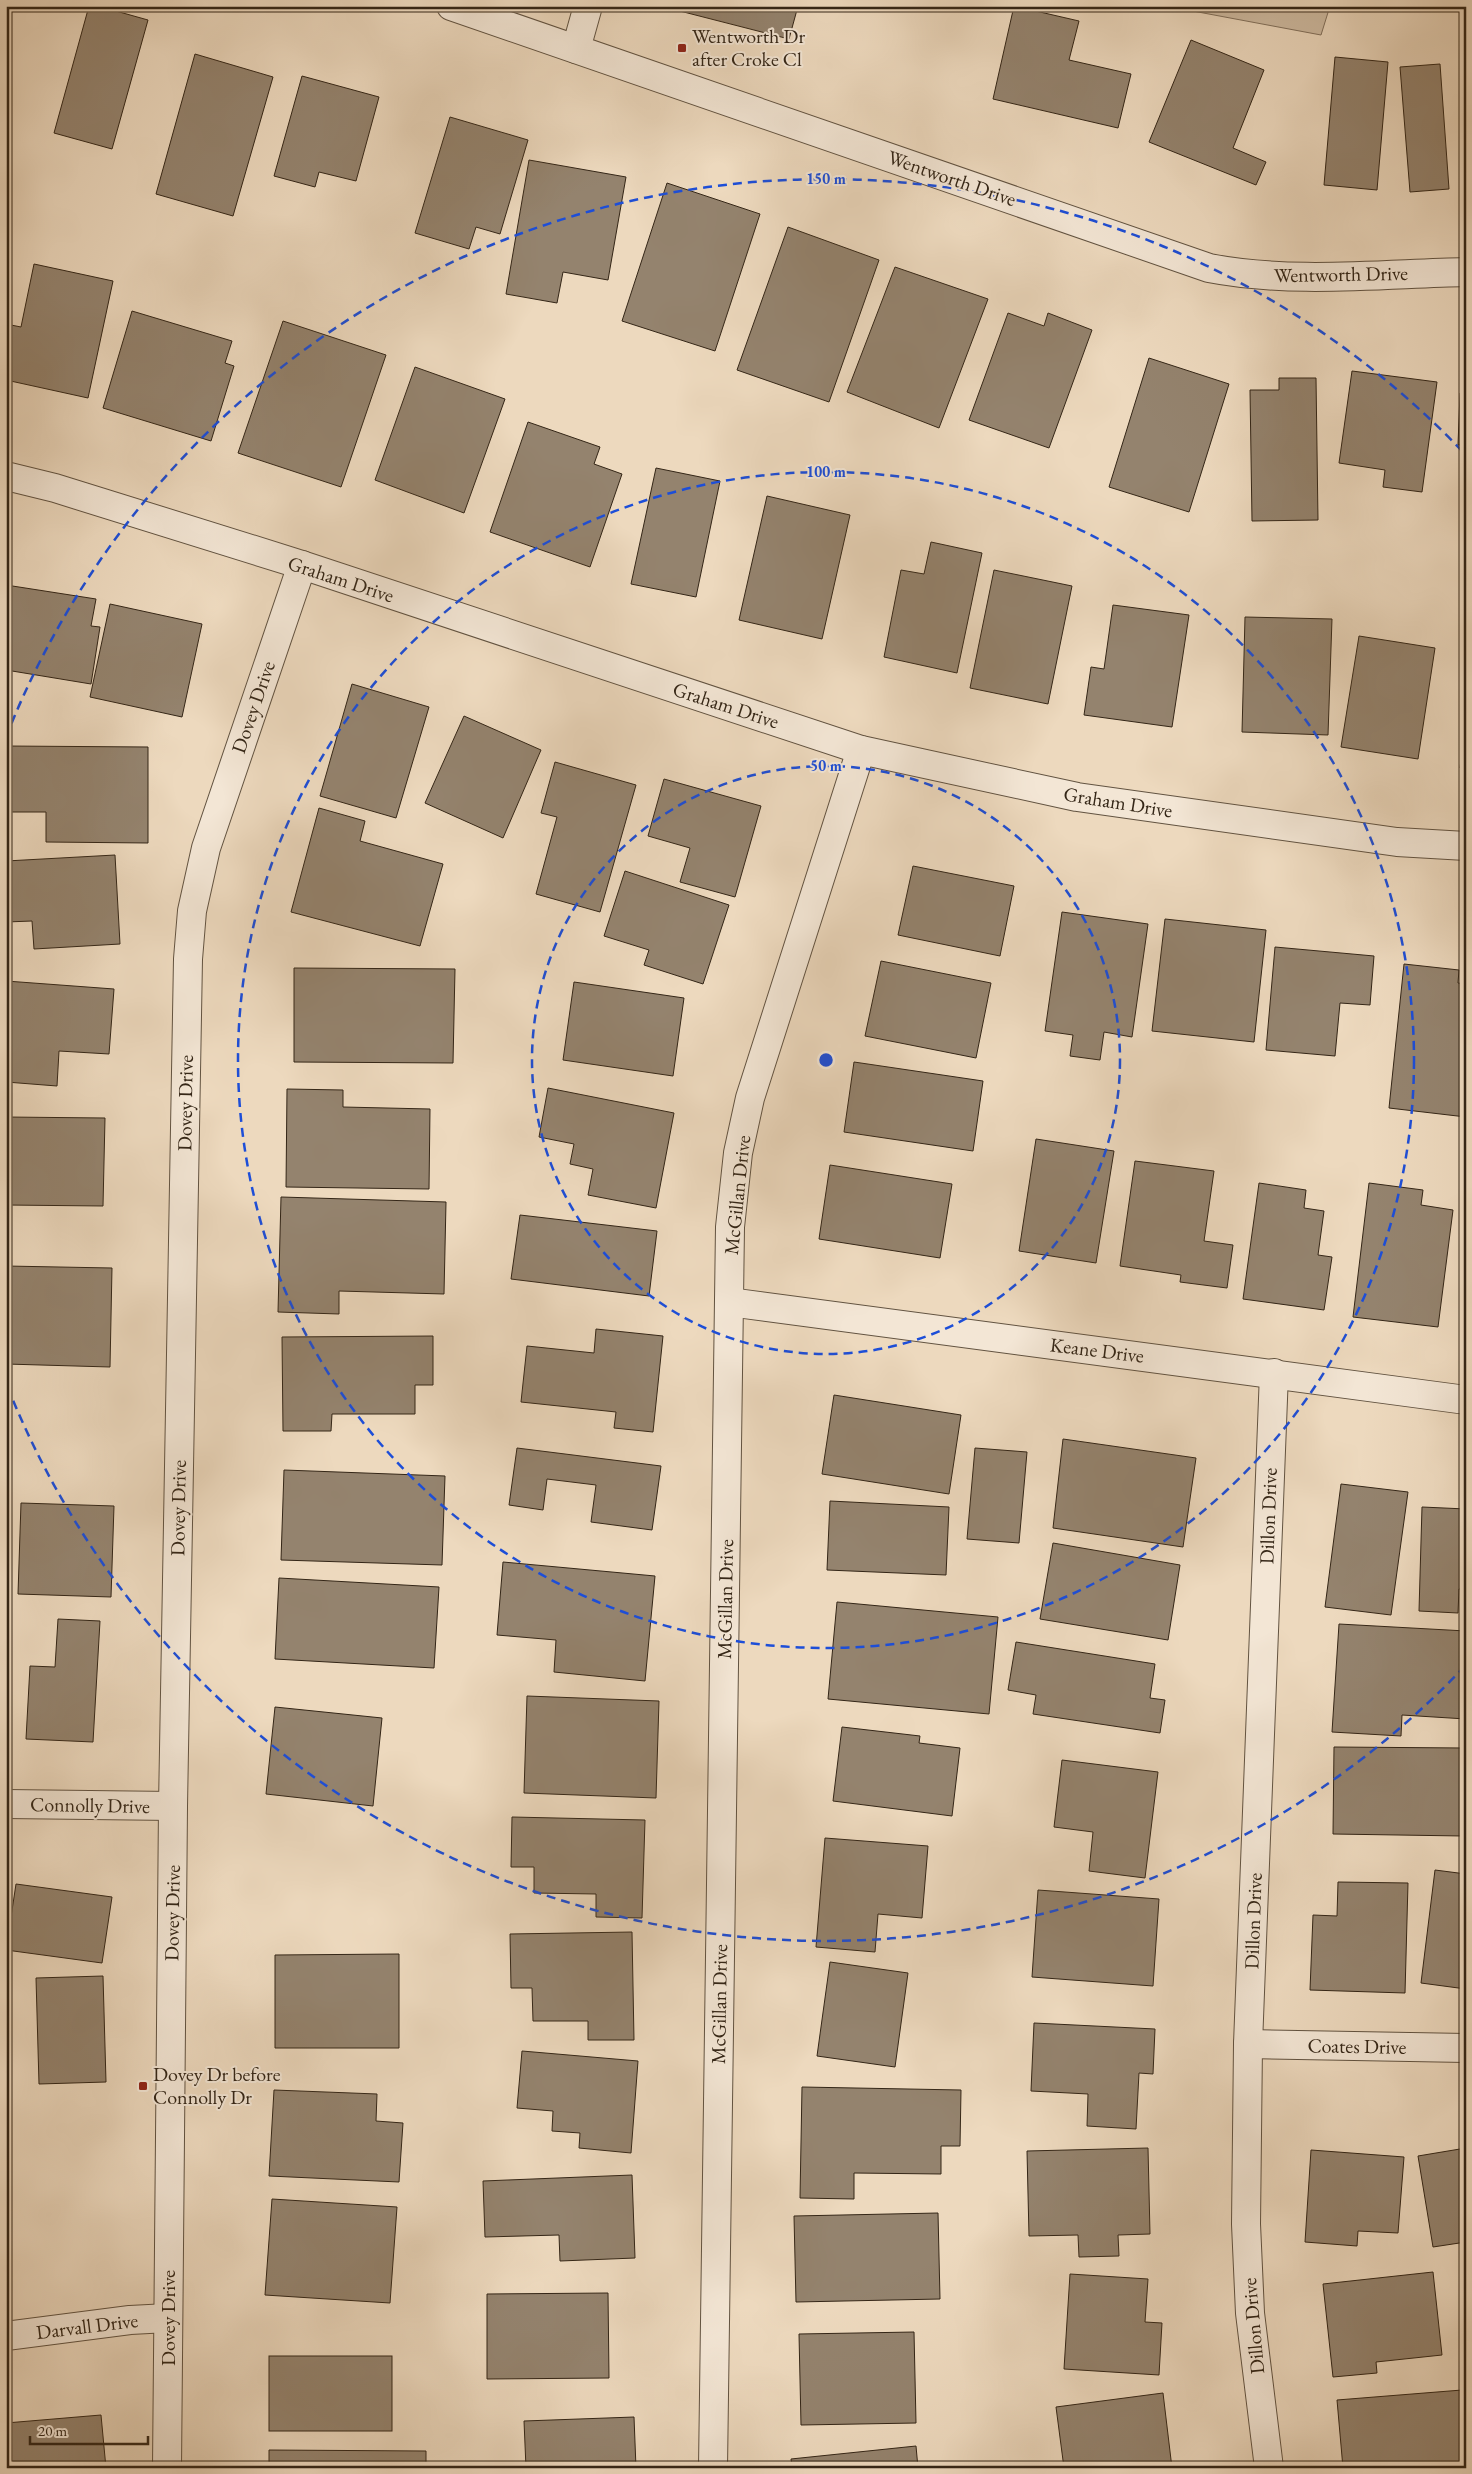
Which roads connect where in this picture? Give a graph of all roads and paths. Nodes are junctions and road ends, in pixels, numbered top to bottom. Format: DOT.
graph roads {
  1 [pos="451,6"];
  2 [pos="588,6"];
  3 [pos="576,49"];
  4 [pos="1466,272"];
  5 [pos="6,476"];
  6 [pos="302,565"];
  7 [pos="861,750"];
  8 [pos="1466,846"];
  9 [pos="729,1302"];
  10 [pos="1274,1373"];
  11 [pos="1466,1400"];
  12 [pos="6,1804"];
  13 [pos="173,1806"];
  14 [pos="1248,2044"];
  15 [pos="1466,2048"];
  16 [pos="168,2318"];
  17 [pos="6,2336"];
  18 [pos="167,2468"];
  19 [pos="713,2468"];
  20 [pos="1269,2468"];
  1 -- 3 [label="street, Wentworth Drive"];
  2 -- 3 [label="street"];
  3 -- 4 [label="street, Wentworth Drive"];
  5 -- 6 [label="street, Graham Drive"];
  6 -- 7 [label="street, Graham Drive"];
  6 -- 13 [label="street, Dovey Drive"];
  7 -- 8 [label="street, Graham Drive"];
  7 -- 9 [label="street, McGillan Drive"];
  9 -- 10 [label="street, Keane Drive"];
  9 -- 19 [label="street, McGillan Drive"];
  10 -- 11 [label="street, Keane Drive"];
  10 -- 14 [label="street, Dillon Drive"];
  12 -- 13 [label="street, Connolly Drive"];
  13 -- 16 [label="street, Dovey Drive"];
  14 -- 15 [label="street, Coates Drive"];
  14 -- 20 [label="street, Dillon Drive"];
  16 -- 17 [label="street, Darvall Drive"];
  16 -- 18 [label="street, Dovey Drive"];
}
